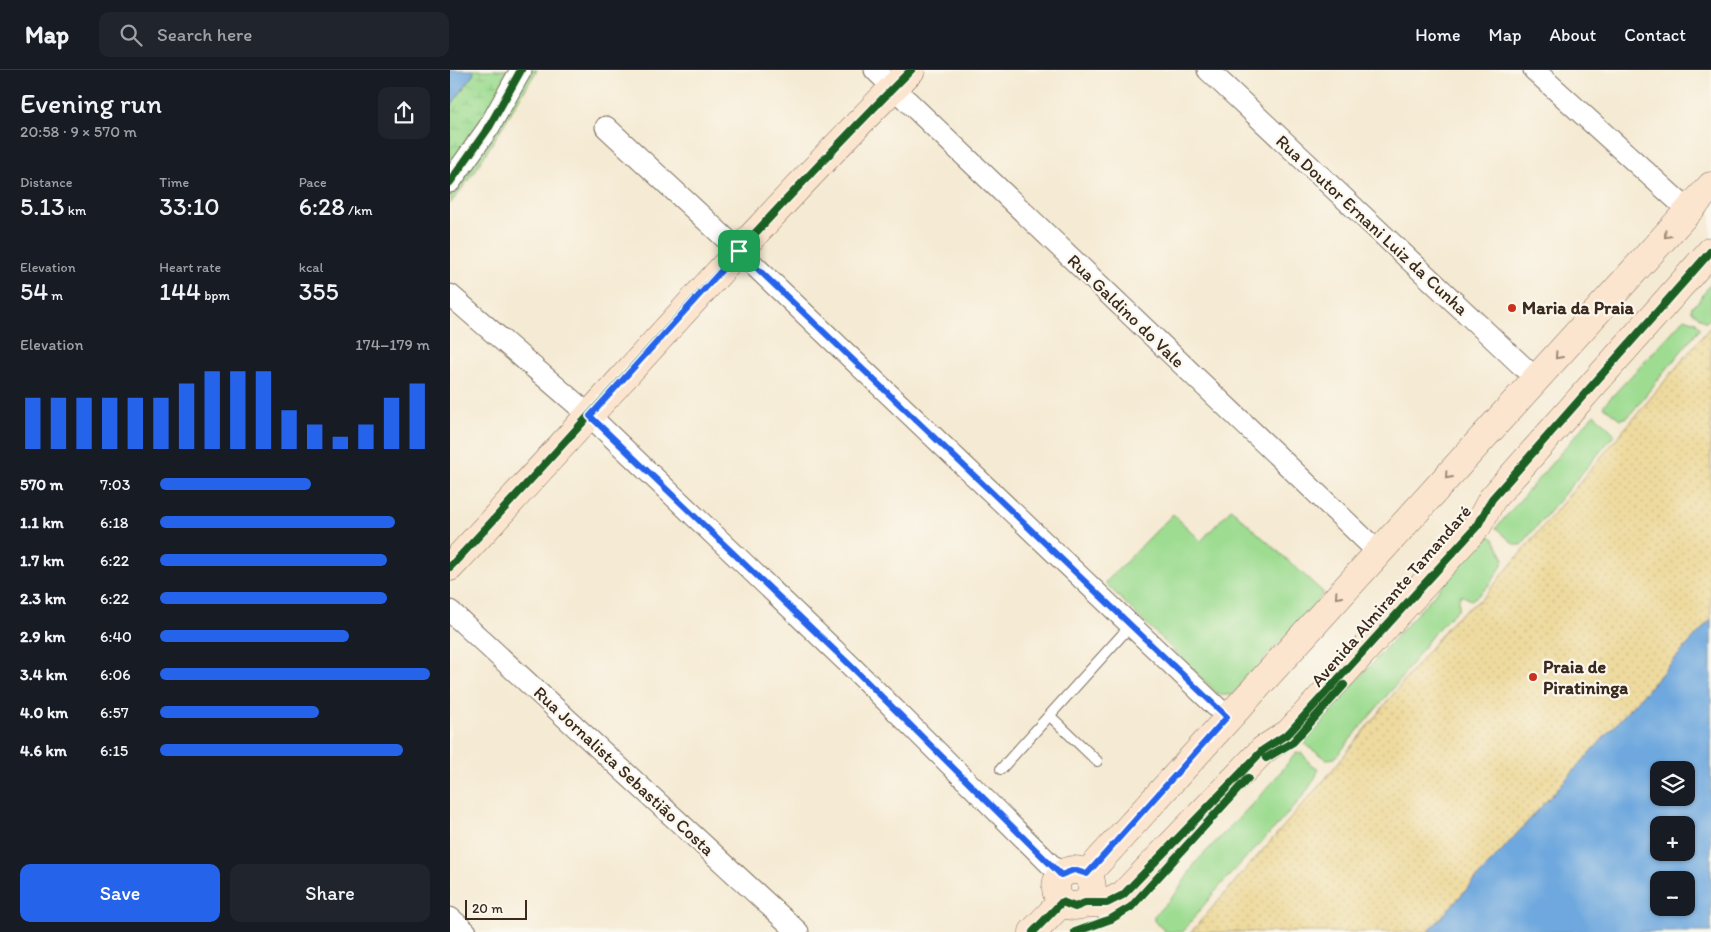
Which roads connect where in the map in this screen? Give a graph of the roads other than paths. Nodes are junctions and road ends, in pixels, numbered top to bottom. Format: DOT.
graph roads {
  1 [pos="521,70"];
  2 [pos="1208,70"];
  3 [pos="1534,70"];
  4 [pos="893,76"];
  5 [pos="606,127"];
  6 [pos="450,182"];
  7 [pos="1711,186"];
  8 [pos="1689,211"];
  9 [pos="739,251"];
  10 [pos="1711,251"];
  11 [pos="450,295"];
  12 [pos="1536,379"];
  13 [pos="590,416"];
  14 [pos="1378,552"];
  15 [pos="450,567"];
  16 [pos="450,611"];
  17 [pos="1131,625"];
  18 [pos="1050,716"];
  19 [pos="1227,717"];
  20 [pos="1097,761"];
  21 [pos="1001,770"];
  22 [pos="1074,875"];
  23 [pos="1073,903"];
  24 [pos="450,918"];
  25 [pos="466,932"];
  26 [pos="798,932"];
  27 [pos="1032,932"];
  1 -- 6 [label="street"];
  2 -- 12 [label="street, Rua Doutor Ernani Luiz da Cunha"];
  3 -- 8 [label="street"];
  4 -- 9 [label="street"];
  4 -- 14 [label="street, Rua Galdino do Vale"];
  5 -- 9 [label="street"];
  7 -- 8 [label="street, Avenida Almirante Tamandaré"];
  8 -- 12 [label="street, Avenida Almirante Tamandaré, one-way"];
  9 -- 13 [label="street"];
  9 -- 17 [label="street"];
  10 -- 23 [label="street, Avenida Almirante Tamandaré"];
  11 -- 13 [label="street"];
  12 -- 14 [label="street, Avenida Almirante Tamandaré, one-way"];
  13 -- 15 [label="street"];
  13 -- 22 [label="street"];
  14 -- 19 [label="street, Avenida Almirante Tamandaré, one-way"];
  16 -- 26 [label="street, Rua Jornalista Sebastião Costa"];
  17 -- 18 [label="lane"];
  17 -- 19 [label="street"];
  18 -- 20 [label="lane"];
  18 -- 21 [label="lane"];
  19 -- 22 [label="street, Avenida Almirante Tamandaré"];
  22 -- 23 [label="street"];
  23 -- 27 [label="street"];
  24 -- 25 [label="street"];
}
